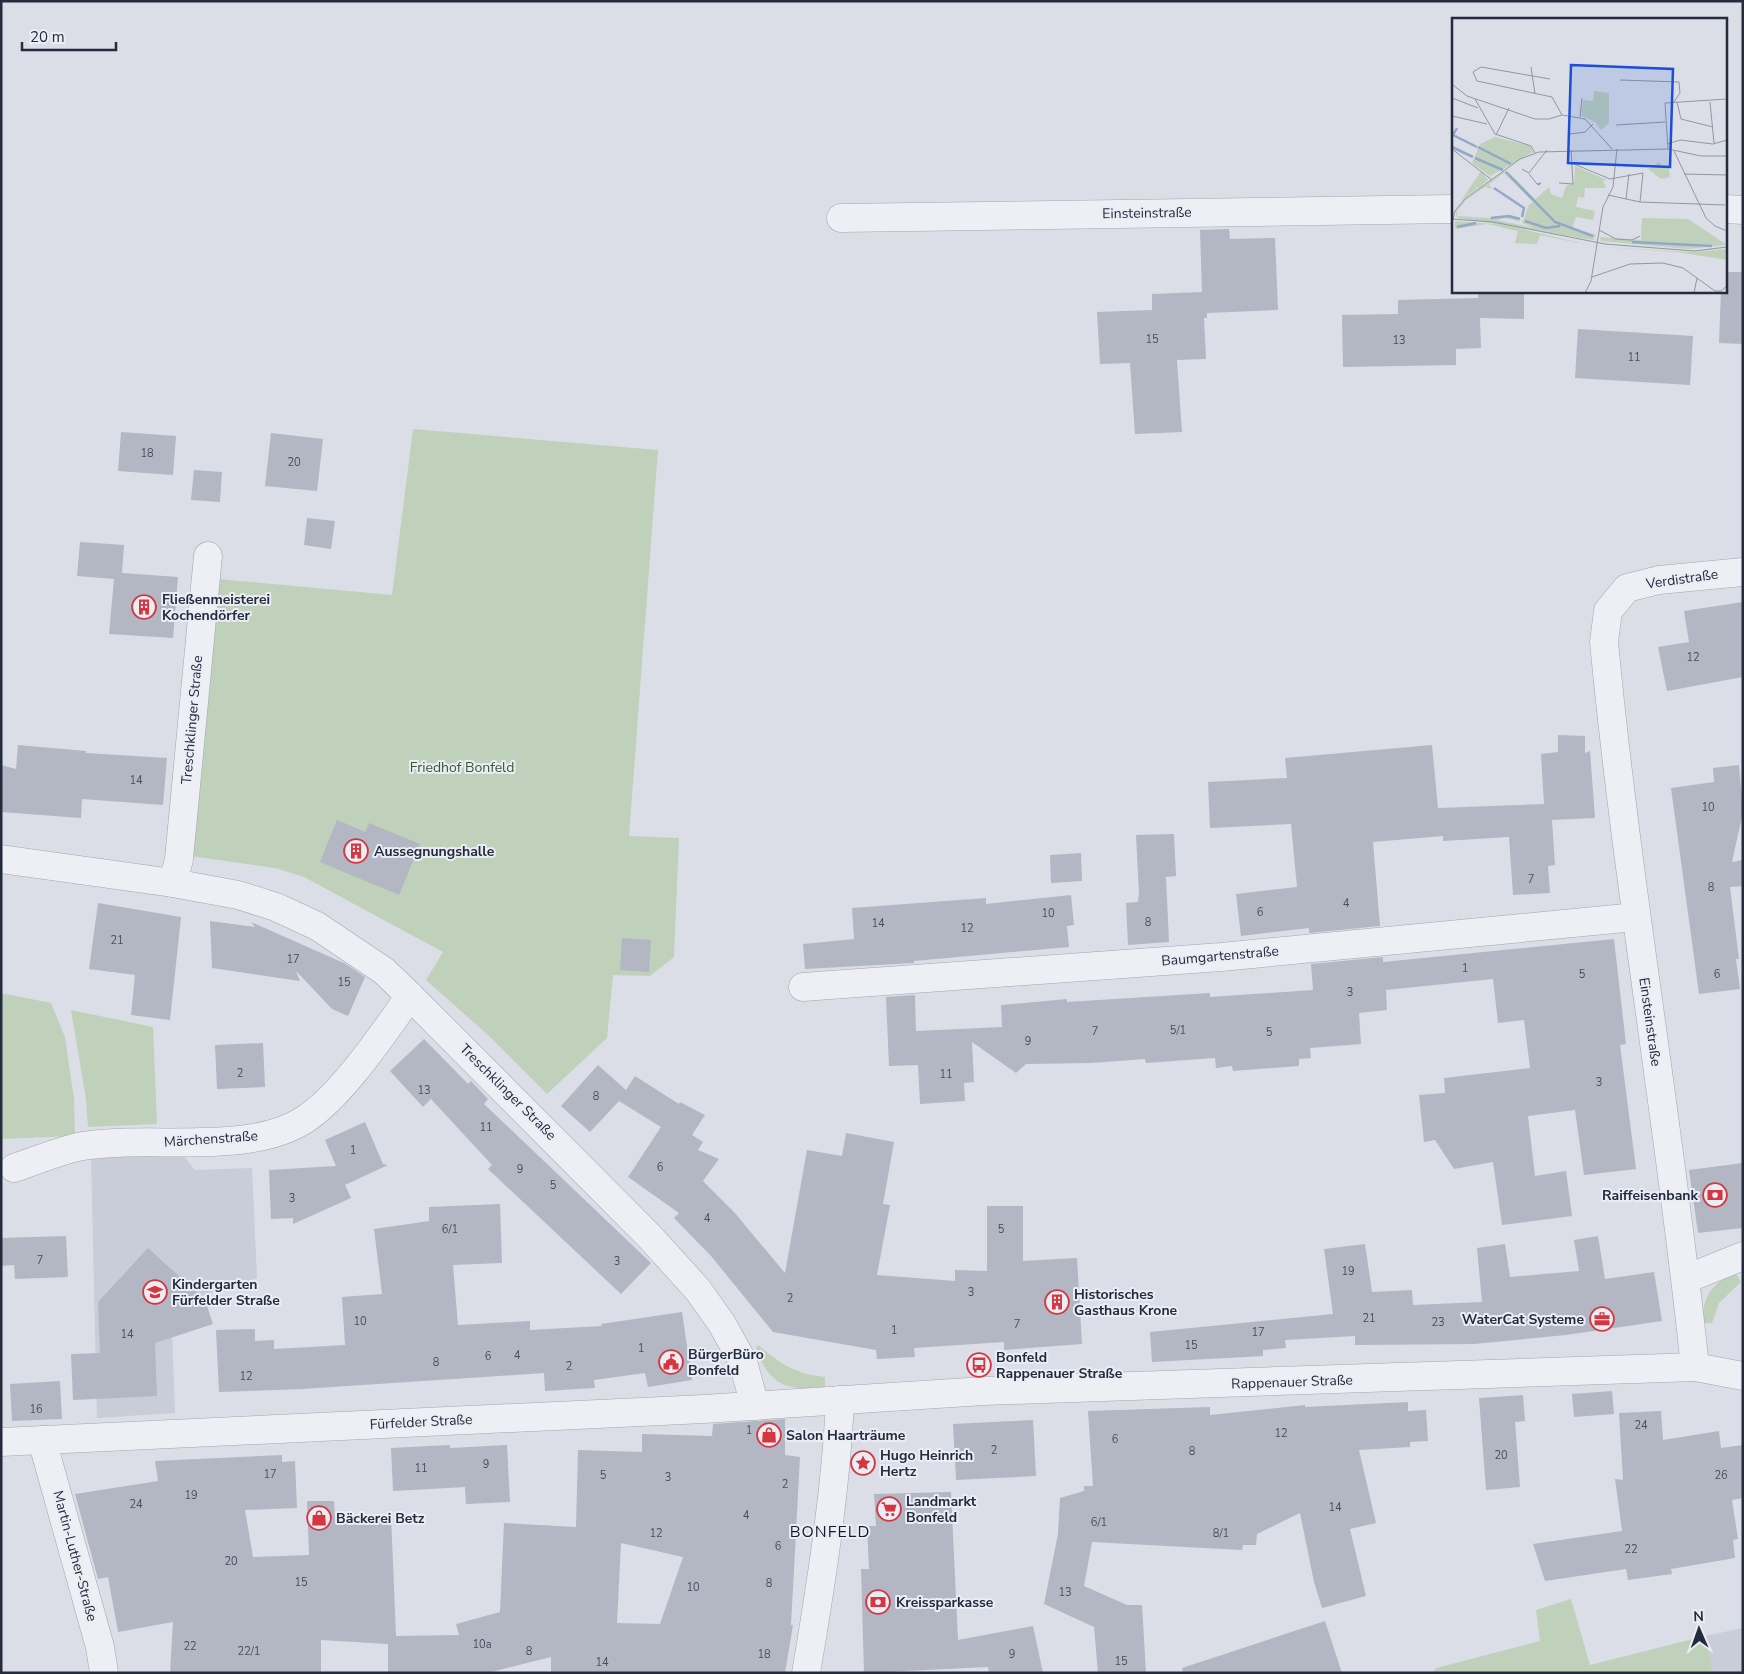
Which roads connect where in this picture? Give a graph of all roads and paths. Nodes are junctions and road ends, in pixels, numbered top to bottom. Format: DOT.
graph roads {
  1 [pos="1452,209"];
  2 [pos="1726,209"];
  3 [pos="1743,210"];
  4 [pos="841,218"];
  5 [pos="208,556"];
  6 [pos="1743,572"];
  7 [pos="1607,676"];
  8 [pos="1,860"];
  9 [pos="173,883"];
  10 [pos="1636,917"];
  11 [pos="803,987"];
  12 [pos="410,996"];
  13 [pos="14,1168"];
  14 [pos="1743,1256"];
  15 [pos="1686,1279"];
  16 [pos="1695,1367"];
  17 [pos="1743,1376"];
  18 [pos="840,1400"];
  19 [pos="755,1406"];
  20 [pos="42,1440"];
  21 [pos="1,1442"];
  22 [pos="104,1673"];
  23 [pos="806,1673"];
  1 -- 4 [label="street, Einsteinstraße"];
  2 -- 3 [label="street"];
  5 -- 9 [label="street, Treschklinger Straße"];
  6 -- 7 [label="street, Verdistraße"];
  7 -- 10 [label="street, Einsteinstraße"];
  8 -- 9 [label="street, Treschklinger Straße"];
  9 -- 12 [label="street, Treschklinger Straße"];
  10 -- 11 [label="street, Baumgartenstraße"];
  10 -- 15 [label="street, Einsteinstraße"];
  12 -- 13 [label="street, Märchenstraße"];
  12 -- 19 [label="street, Treschklinger Straße"];
  14 -- 15 [label="street"];
  15 -- 16 [label="street, Einsteinstraße"];
  16 -- 17 [label="street, Rappenauer Straße"];
  16 -- 18 [label="street, Rappenauer Straße"];
  18 -- 19 [label="street, Fürfelder Straße"];
  18 -- 23 [label="street"];
  19 -- 20 [label="street, Fürfelder Straße"];
  20 -- 21 [label="street, Fürfelder Straße"];
  20 -- 22 [label="street, Martin-Luther-Straße"];
}
